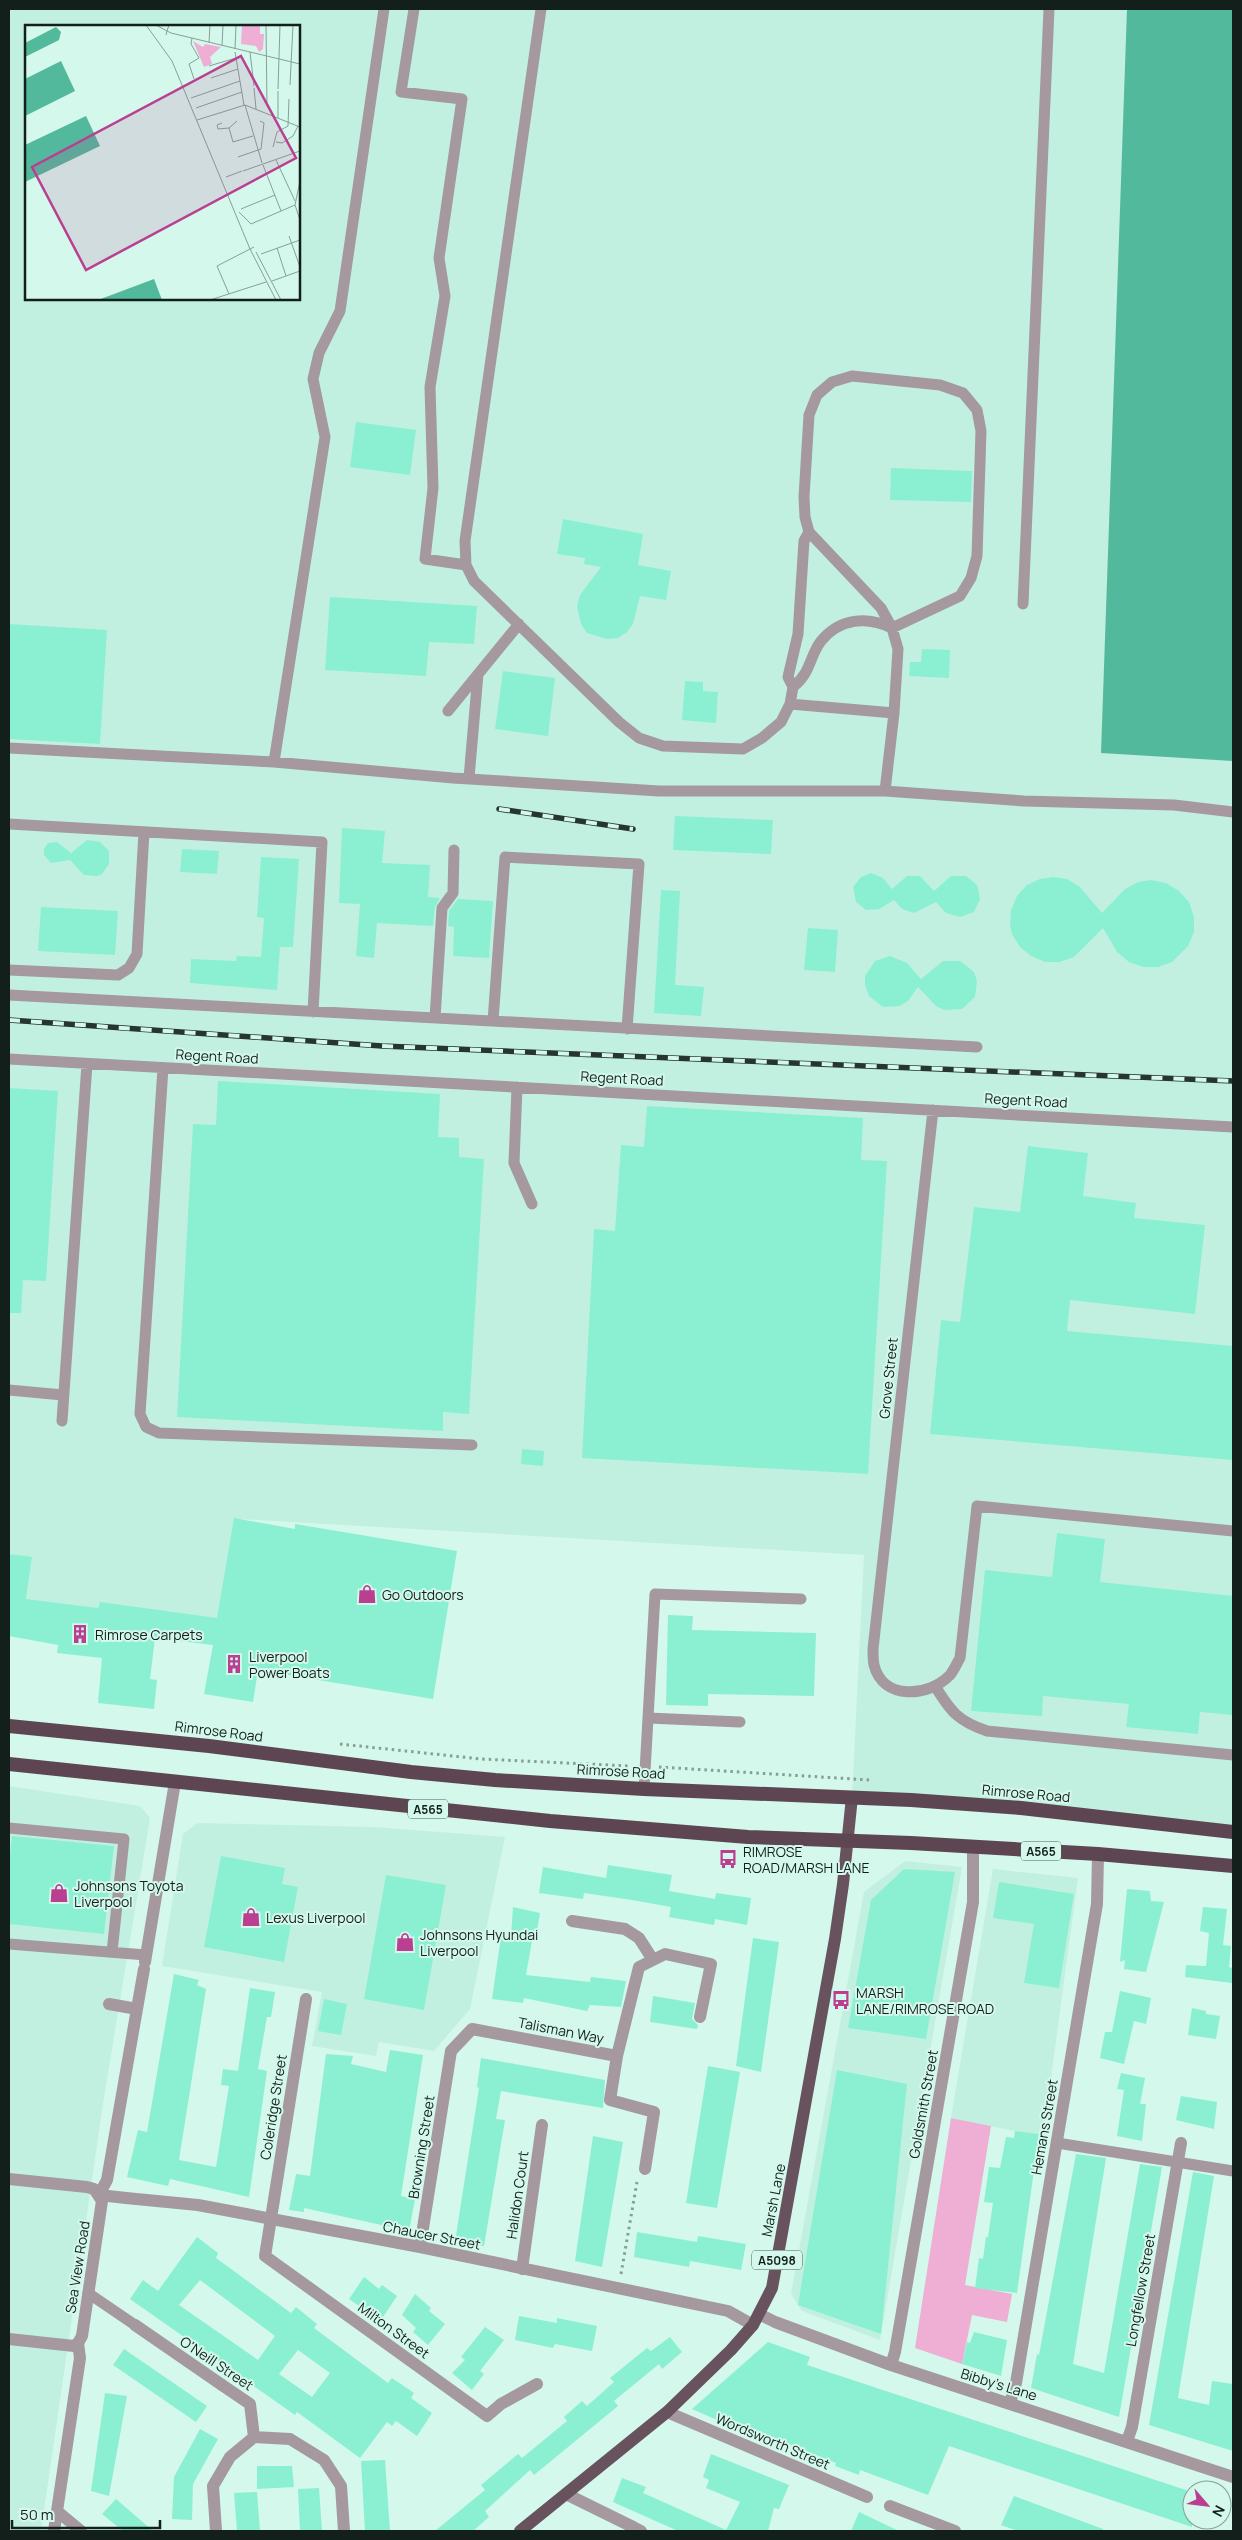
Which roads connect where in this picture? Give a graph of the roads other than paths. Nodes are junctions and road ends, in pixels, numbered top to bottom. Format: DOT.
graph roads {
  1 [pos="384,9"];
  2 [pos="414,9"];
  3 [pos="541,9"];
  4 [pos="1050,9"];
  5 [pos="809,532"];
  6 [pos="466,565"];
  7 [pos="1023,604"];
  8 [pos="519,624"];
  9 [pos="892,628"];
  10 [pos="478,674"];
  11 [pos="793,687"];
  12 [pos="790,704"];
  13 [pos="448,711"];
  14 [pos="894,713"];
  15 [pos="9,748"];
  16 [pos="274,762"];
  17 [pos="469,778"];
  18 [pos="885,791"];
  19 [pos="1233,812"];
  20 [pos="9,824"];
  21 [pos="144,832"];
  22 [pos="454,850"];
  23 [pos="9,970"];
  24 [pos="9,995"];
  25 [pos="313,1012"];
  26 [pos="435,1018"];
  27 [pos="493,1021"];
  28 [pos="627,1029"];
  29 [pos="977,1047"];
  30 [pos="9,1058"];
  31 [pos="87,1064"];
  32 [pos="162,1068"];
  33 [pos="517,1087"];
  34 [pos="933,1110"];
  35 [pos="1233,1128"];
  36 [pos="532,1204"];
  37 [pos="9,1390"];
  38 [pos="64,1395"];
  39 [pos="62,1421"];
  40 [pos="472,1445"];
  41 [pos="1233,1531"];
  42 [pos="801,1600"];
  43 [pos="935,1686"];
  44 [pos="648,1718"];
  45 [pos="740,1722"];
  46 [pos="9,1726"];
  47 [pos="1233,1755"];
  48 [pos="9,1764"];
  49 [pos="175,1782"];
  50 [pos="644,1789"];
  51 [pos="852,1798"];
  52 [pos="9,1828"];
  53 [pos="1233,1832"];
  54 [pos="848,1840"];
  55 [pos="973,1847"];
  56 [pos="1098,1854"];
  57 [pos="1233,1866"];
  58 [pos="572,1921"];
  59 [pos="9,1944"];
  60 [pos="112,1952"];
  61 [pos="653,1960"];
  62 [pos="145,1962"];
  63 [pos="306,1999"];
  64 [pos="109,2004"];
  65 [pos="137,2009"];
  66 [pos="700,2017"];
  67 [pos="451,2051"];
  68 [pos="617,2056"];
  69 [pos="542,2125"];
  70 [pos="1057,2143"];
  71 [pos="1180,2143"];
  72 [pos="1177,2162"];
  73 [pos="645,2168"];
  74 [pos="1233,2171"];
  75 [pos="9,2179"];
  76 [pos="99,2195"];
  77 [pos="269,2220"];
  78 [pos="420,2247"];
  79 [pos="522,2269"];
  80 [pos="88,2293"];
  81 [pos="756,2320"];
  82 [pos="135,2325"];
  83 [pos="9,2339"];
  84 [pos="78,2343"];
  85 [pos="891,2365"];
  86 [pos="536,2384"];
  87 [pos="1010,2403"];
  88 [pos="667,2412"];
  89 [pos="254,2437"];
  90 [pos="1128,2442"];
  91 [pos="1233,2477"];
  92 [pos="566,2494"];
  93 [pos="867,2497"];
  94 [pos="890,2506"];
  95 [pos="57,2511"];
  96 [pos="637,2529"];
  97 [pos="54,2531"];
  98 [pos="81,2531"];
  99 [pos="216,2531"];
  100 [pos="344,2531"];
  101 [pos="520,2531"];
  102 [pos="955,2531"];
  1 -- 16 [label="lane"];
  2 -- 6 [label="lane"];
  3 -- 6 [label="lane"];
  4 -- 7 [label="lane"];
  5 -- 9 [label="lane"];
  5 -- 9 [label="lane"];
  5 -- 11 [label="lane"];
  6 -- 8 [label="lane"];
  8 -- 10 [label="lane"];
  8 -- 12 [label="lane"];
  9 -- 11 [label="lane"];
  9 -- 14 [label="lane"];
  10 -- 13 [label="lane"];
  10 -- 17 [label="lane"];
  11 -- 12 [label="lane"];
  12 -- 14 [label="lane"];
  14 -- 18 [label="lane"];
  15 -- 16 [label="lane"];
  16 -- 17 [label="lane"];
  17 -- 18 [label="lane"];
  18 -- 19 [label="lane"];
  20 -- 21 [label="lane"];
  21 -- 23 [label="lane"];
  21 -- 25 [label="lane"];
  22 -- 26 [label="lane"];
  24 -- 25 [label="lane"];
  25 -- 26 [label="lane"];
  26 -- 27 [label="lane"];
  27 -- 28 [label="lane"];
  27 -- 28 [label="lane"];
  28 -- 29 [label="lane"];
  30 -- 31 [label="lane, Regent Road"];
  31 -- 32 [label="lane, Regent Road"];
  31 -- 38 [label="lane"];
  32 -- 33 [label="lane, Regent Road"];
  32 -- 40 [label="lane"];
  33 -- 34 [label="lane, Regent Road"];
  33 -- 36 [label="lane"];
  34 -- 35 [label="lane, Regent Road"];
  34 -- 43 [label="lane, Grove Street"];
  37 -- 38 [label="lane"];
  38 -- 39 [label="lane"];
  41 -- 43 [label="lane"];
  42 -- 44 [label="lane"];
  43 -- 47 [label="lane"];
  44 -- 45 [label="lane"];
  44 -- 50 [label="lane"];
  46 -- 50 [label="highway, Rimrose Road"];
  48 -- 49 [label="highway, A565"];
  49 -- 54 [label="highway, A565"];
  49 -- 62 [label="street, Sea View Road"];
  50 -- 51 [label="highway, Rimrose Road"];
  51 -- 53 [label="highway, Rimrose Road"];
  51 -- 54 [label="main road, Marsh Lane / A5098"];
  52 -- 60 [label="lane"];
  54 -- 55 [label="highway, A565"];
  54 -- 81 [label="main road, Marsh Lane / A5098"];
  55 -- 56 [label="highway, A565"];
  55 -- 85 [label="street, Goldsmith Street"];
  56 -- 57 [label="highway, A565"];
  56 -- 70 [label="street, Hemans Street"];
  58 -- 61 [label="street"];
  59 -- 60 [label="lane"];
  60 -- 62 [label="lane"];
  61 -- 66 [label="street"];
  61 -- 68 [label="street"];
  62 -- 65 [label="street, Sea View Road"];
  63 -- 77 [label="street, Coleridge Street"];
  64 -- 65 [label="street"];
  65 -- 76 [label="street, Sea View Road"];
  67 -- 68 [label="street, Talisman Way"];
  67 -- 78 [label="street, Browning Street"];
  68 -- 73 [label="street, Talisman Way"];
  69 -- 79 [label="street, Halidon Court"];
  70 -- 72 [label="lane"];
  70 -- 87 [label="street, Hemans Street"];
  71 -- 72 [label="street, Longfellow Street"];
  72 -- 74 [label="lane"];
  72 -- 90 [label="street, Longfellow Street"];
  75 -- 76 [label="street, Chaucer Street"];
  76 -- 77 [label="street, Chaucer Street"];
  76 -- 80 [label="street, Sea View Road"];
  77 -- 78 [label="street, Chaucer Street"];
  77 -- 86 [label="street, Milton Street"];
  78 -- 79 [label="street, Chaucer Street"];
  79 -- 81 [label="street, Chaucer Street"];
  80 -- 82 [label="lane, O'Neill Street"];
  80 -- 84 [label="street, Sea View Road"];
  81 -- 85 [label="street, Bibby's Lane"];
  81 -- 88 [label="main road, Marsh Lane / A5098"];
  82 -- 89 [label="street, O'Neill Street"];
  83 -- 84 [label="street"];
  84 -- 95 [label="street, Sea View Road"];
  85 -- 87 [label="street, Bibby's Lane"];
  87 -- 90 [label="street, Bibby's Lane"];
  88 -- 92 [label="main road, Marsh Lane / A5098"];
  88 -- 93 [label="street, Wordsworth Street"];
  89 -- 99 [label="street"];
  89 -- 100 [label="street"];
  90 -- 91 [label="street, Bibby's Lane"];
  92 -- 96 [label="street"];
  92 -- 101 [label="main road, Marsh Lane / A5098"];
  94 -- 102 [label="street"];
  95 -- 97 [label="street, Sea View Road"];
  95 -- 98 [label="street"];
}
